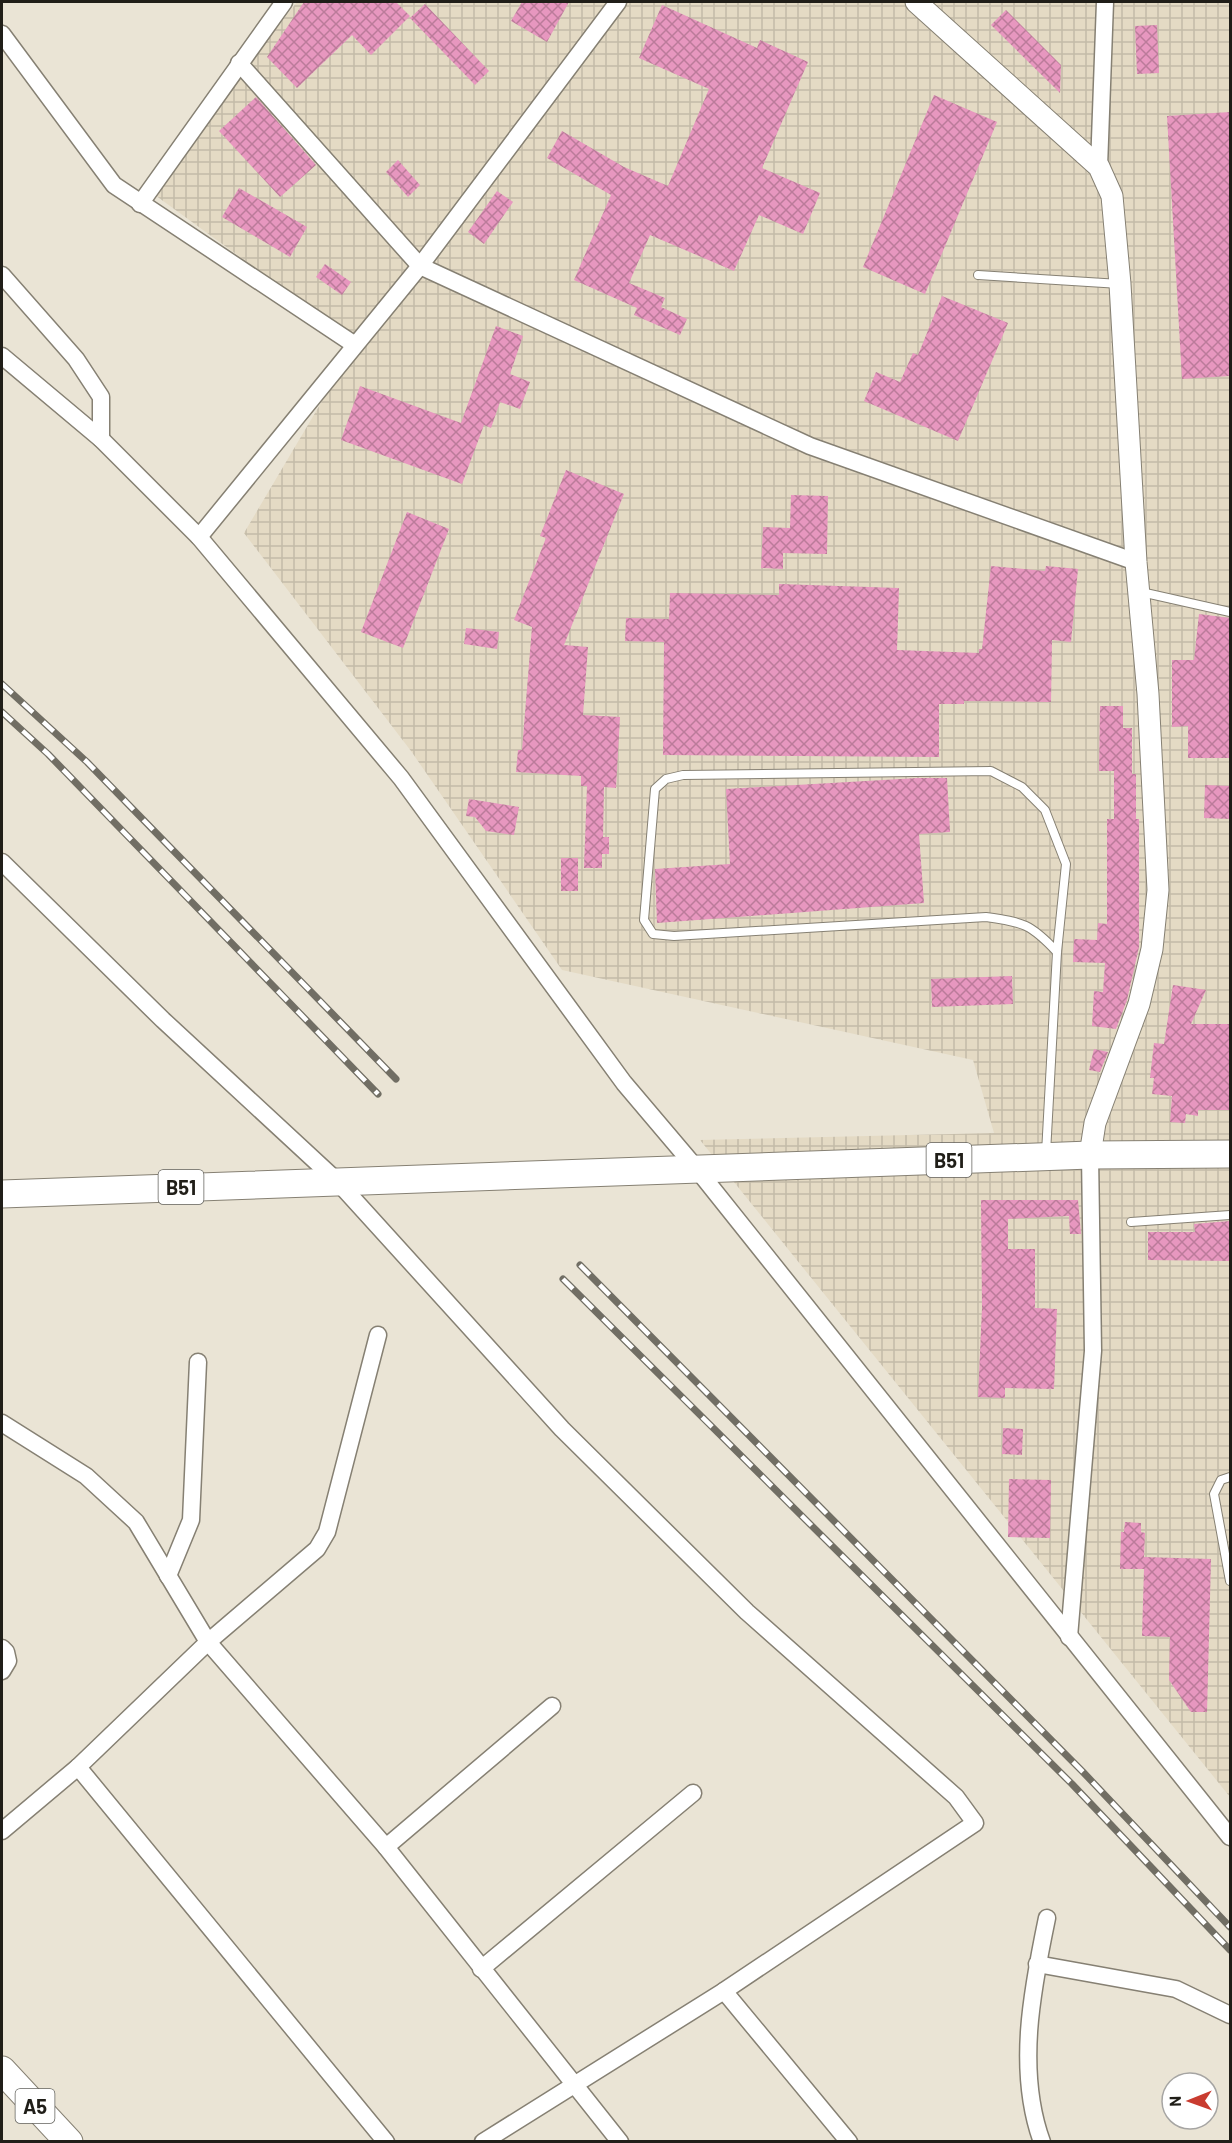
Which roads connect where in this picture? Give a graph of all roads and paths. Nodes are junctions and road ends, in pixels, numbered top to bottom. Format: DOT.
graph roads {
  1 [pos="285,2"];
  2 [pos="618,2"];
  3 [pos="916,2"];
  4 [pos="1105,2"];
  5 [pos="2,34"];
  6 [pos="239,63"];
  7 [pos="1099,167"];
  8 [pos="140,204"];
  9 [pos="420,266"];
  10 [pos="2,275"];
  11 [pos="978,275"];
  12 [pos="1120,284"];
  13 [pos="355,345"];
  14 [pos="2,356"];
  15 [pos="101,439"];
  16 [pos="199,537"];
  17 [pos="1136,562"];
  18 [pos="1140,592"];
  19 [pos="1230,612"];
  20 [pos="2,862"];
  21 [pos="1057,952"];
  22 [pos="1230,1154"];
  23 [pos="1090,1155"];
  24 [pos="1046,1157"];
  25 [pos="696,1168"];
  26 [pos="337,1181"];
  27 [pos="2,1194"];
  28 [pos="1230,1215"];
  29 [pos="1131,1222"];
  30 [pos="378,1335"];
  31 [pos="198,1362"];
  32 [pos="2,1423"];
  33 [pos="1230,1477"];
  34 [pos="168,1576"];
  35 [pos="1230,1581"];
  36 [pos="1069,1637"];
  37 [pos="208,1642"];
  38 [pos="2,1648"];
  39 [pos="2,1671"];
  40 [pos="552,1706"];
  41 [pos="78,1767"];
  42 [pos="693,1793"];
  43 [pos="2,1831"];
  44 [pos="1230,1837"];
  45 [pos="386,1847"];
  46 [pos="1047,1918"];
  47 [pos="1037,1964"];
  48 [pos="481,1969"];
  49 [pos="724,1990"];
  50 [pos="1230,2015"];
  51 [pos="4,2079"];
  52 [pos="573,2084"];
  53 [pos="69,2142"];
  54 [pos="386,2142"];
  55 [pos="483,2142"];
  56 [pos="620,2142"];
  57 [pos="849,2142"];
  58 [pos="1042,2142"];
  1 -- 6 [label="street"];
  2 -- 9 [label="street"];
  3 -- 7 [label="street"];
  4 -- 7 [label="street"];
  5 -- 8 [label="street"];
  6 -- 8 [label="street"];
  6 -- 9 [label="street"];
  7 -- 12 [label="street"];
  8 -- 13 [label="street"];
  9 -- 13 [label="street"];
  9 -- 17 [label="street"];
  10 -- 15 [label="street"];
  11 -- 12 [label="lane"];
  12 -- 17 [label="street"];
  13 -- 16 [label="street"];
  14 -- 15 [label="street"];
  15 -- 16 [label="street"];
  16 -- 25 [label="street"];
  17 -- 18 [label="street"];
  18 -- 19 [label="lane"];
  18 -- 23 [label="street"];
  20 -- 26 [label="street"];
  21 -- 21 [label="lane"];
  21 -- 24 [label="lane"];
  22 -- 23 [label="highway, B51"];
  23 -- 24 [label="highway, B51"];
  23 -- 36 [label="street"];
  24 -- 25 [label="highway, B51"];
  25 -- 26 [label="highway, B51"];
  25 -- 36 [label="street"];
  26 -- 27 [label="highway, B51"];
  26 -- 49 [label="street"];
  28 -- 29 [label="lane"];
  30 -- 37 [label="street"];
  31 -- 34 [label="street"];
  32 -- 34 [label="street"];
  33 -- 35 [label="lane"];
  34 -- 37 [label="street"];
  36 -- 44 [label="street"];
  37 -- 41 [label="street"];
  37 -- 45 [label="street"];
  38 -- 39 [label="street"];
  40 -- 45 [label="street"];
  41 -- 43 [label="street"];
  41 -- 54 [label="street"];
  42 -- 48 [label="street"];
  45 -- 48 [label="street"];
  46 -- 47 [label="street"];
  47 -- 50 [label="street"];
  47 -- 58 [label="street"];
  48 -- 52 [label="street"];
  49 -- 52 [label="street"];
  49 -- 57 [label="street"];
  51 -- 53 [label="highway, A5"];
  52 -- 55 [label="street"];
  52 -- 56 [label="street"];
}
